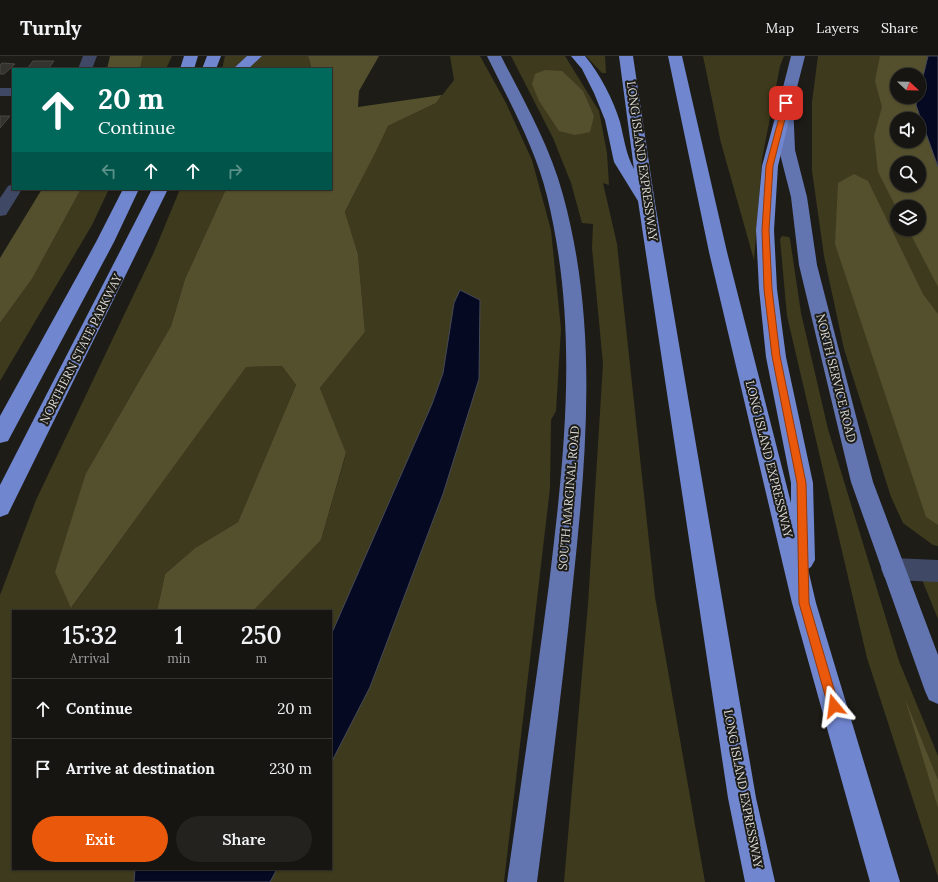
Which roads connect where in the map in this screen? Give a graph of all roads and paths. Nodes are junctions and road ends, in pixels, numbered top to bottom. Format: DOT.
graph roads {
  1 [pos="90,56"];
  2 [pos="192,56"];
  3 [pos="214,56"];
  4 [pos="255,56"];
  5 [pos="494,56"];
  6 [pos="578,56"];
  7 [pos="626,56"];
  8 [pos="675,56"];
  9 [pos="798,56"];
  10 [pos="85,68"];
  11 [pos="186,68"];
  12 [pos="209,68"];
  13 [pos="241,68"];
  14 [pos="0,92"];
  15 [pos="12,92"];
  16 [pos="786,103"];
  17 [pos="13,190"];
  18 [pos="130,190"];
  19 [pos="159,190"];
  20 [pos="647,203"];
  21 [pos="1,206"];
  22 [pos="0,435"];
  23 [pos="0,507"];
  24 [pos="893,569"];
  25 [pos="938,571"];
  26 [pos="804,603"];
  27 [pos="938,691"];
  28 [pos="522,882"];
  29 [pos="760,882"];
  30 [pos="885,882"];
  1 -- 10 [label="street"];
  2 -- 11 [label="highway"];
  3 -- 12 [label="highway"];
  4 -- 13 [label="highway"];
  5 -- 28 [label="main road, SOUTH MARGINAL ROAD"];
  6 -- 20 [label="highway"];
  7 -- 20 [label="highway, LONG ISLAND EXPRESSWAY"];
  8 -- 26 [label="highway, LONG ISLAND EXPRESSWAY"];
  9 -- 16 [label="main road, NORTH SERVICE ROAD"];
  14 -- 15 [label="street"];
  16 -- 24 [label="main road, NORTH SERVICE ROAD"];
  16 -- 26 [label="highway"];
  17 -- 21 [label="street"];
  18 -- 22 [label="highway"];
  19 -- 23 [label="highway, NORTHERN STATE PARKWAY"];
  20 -- 29 [label="highway, LONG ISLAND EXPRESSWAY"];
  24 -- 25 [label="street"];
  24 -- 27 [label="main road, NORTH SERVICE ROAD"];
  26 -- 30 [label="highway, LONG ISLAND EXPRESSWAY"];
}
